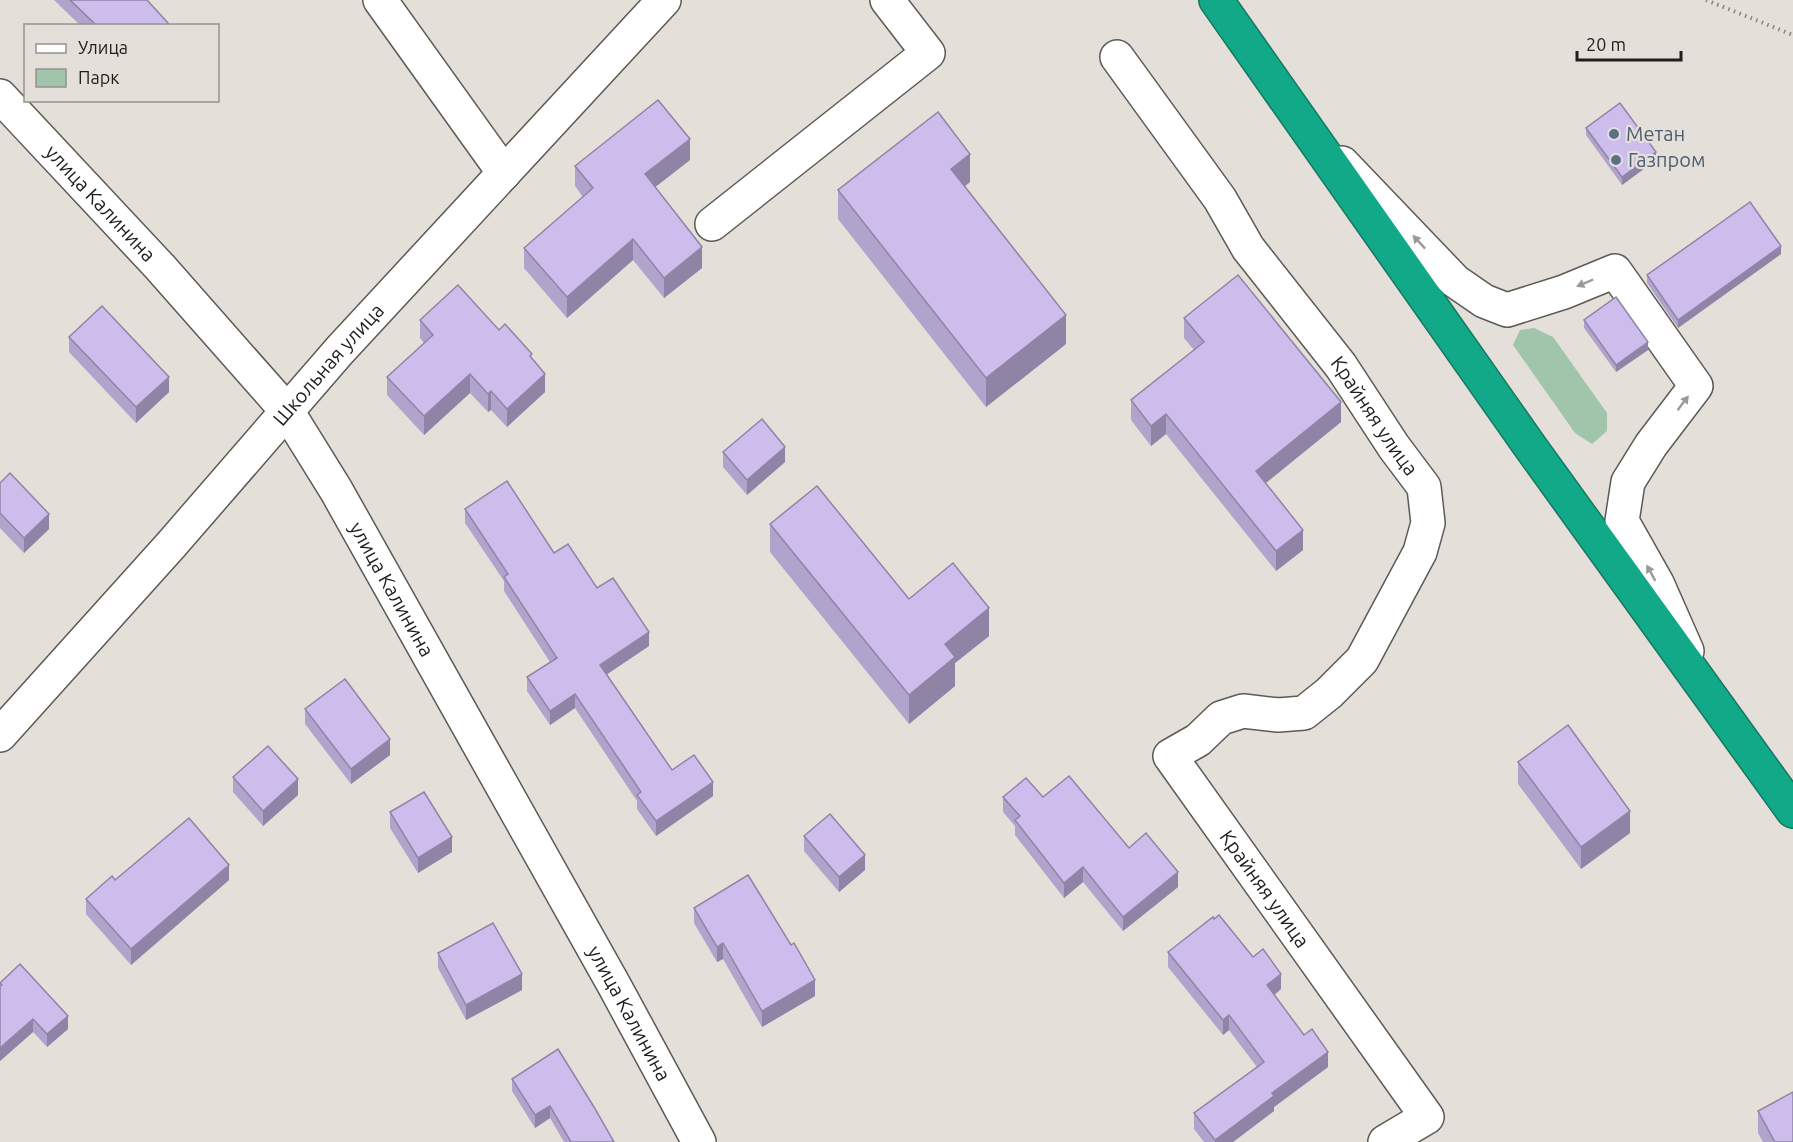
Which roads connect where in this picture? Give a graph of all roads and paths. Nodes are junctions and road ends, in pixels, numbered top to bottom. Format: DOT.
graph roads {
  1 [pos="380,0"];
  2 [pos="664,0"];
  3 [pos="887,0"];
  4 [pos="1215,0"];
  5 [pos="1706,0"];
  6 [pos="1793,35"];
  7 [pos="1117,57"];
  8 [pos="0,96"];
  9 [pos="1299,119"];
  10 [pos="504,173"];
  11 [pos="712,224"];
  12 [pos="287,411"];
  13 [pos="1701,683"];
  14 [pos="0,735"];
  15 [pos="1793,811"];
  16 [pos="699,1142"];
  17 [pos="1385,1142"];
  1 -- 10 [label="street"];
  2 -- 10 [label="street, Школьная улица"];
  3 -- 11 [label="street"];
  4 -- 9 [label="highway"];
  5 -- 6 [label="path"];
  7 -- 17 [label="street, Крайняя улица"];
  8 -- 12 [label="street, улица Калинина"];
  9 -- 13 [label="highway"];
  13 -- 9 [label="street, one-way"];
  10 -- 12 [label="street, Школьная улица"];
  12 -- 14 [label="street, Школьная улица"];
  12 -- 16 [label="street, улица Калинина"];
  13 -- 15 [label="highway"];
}
